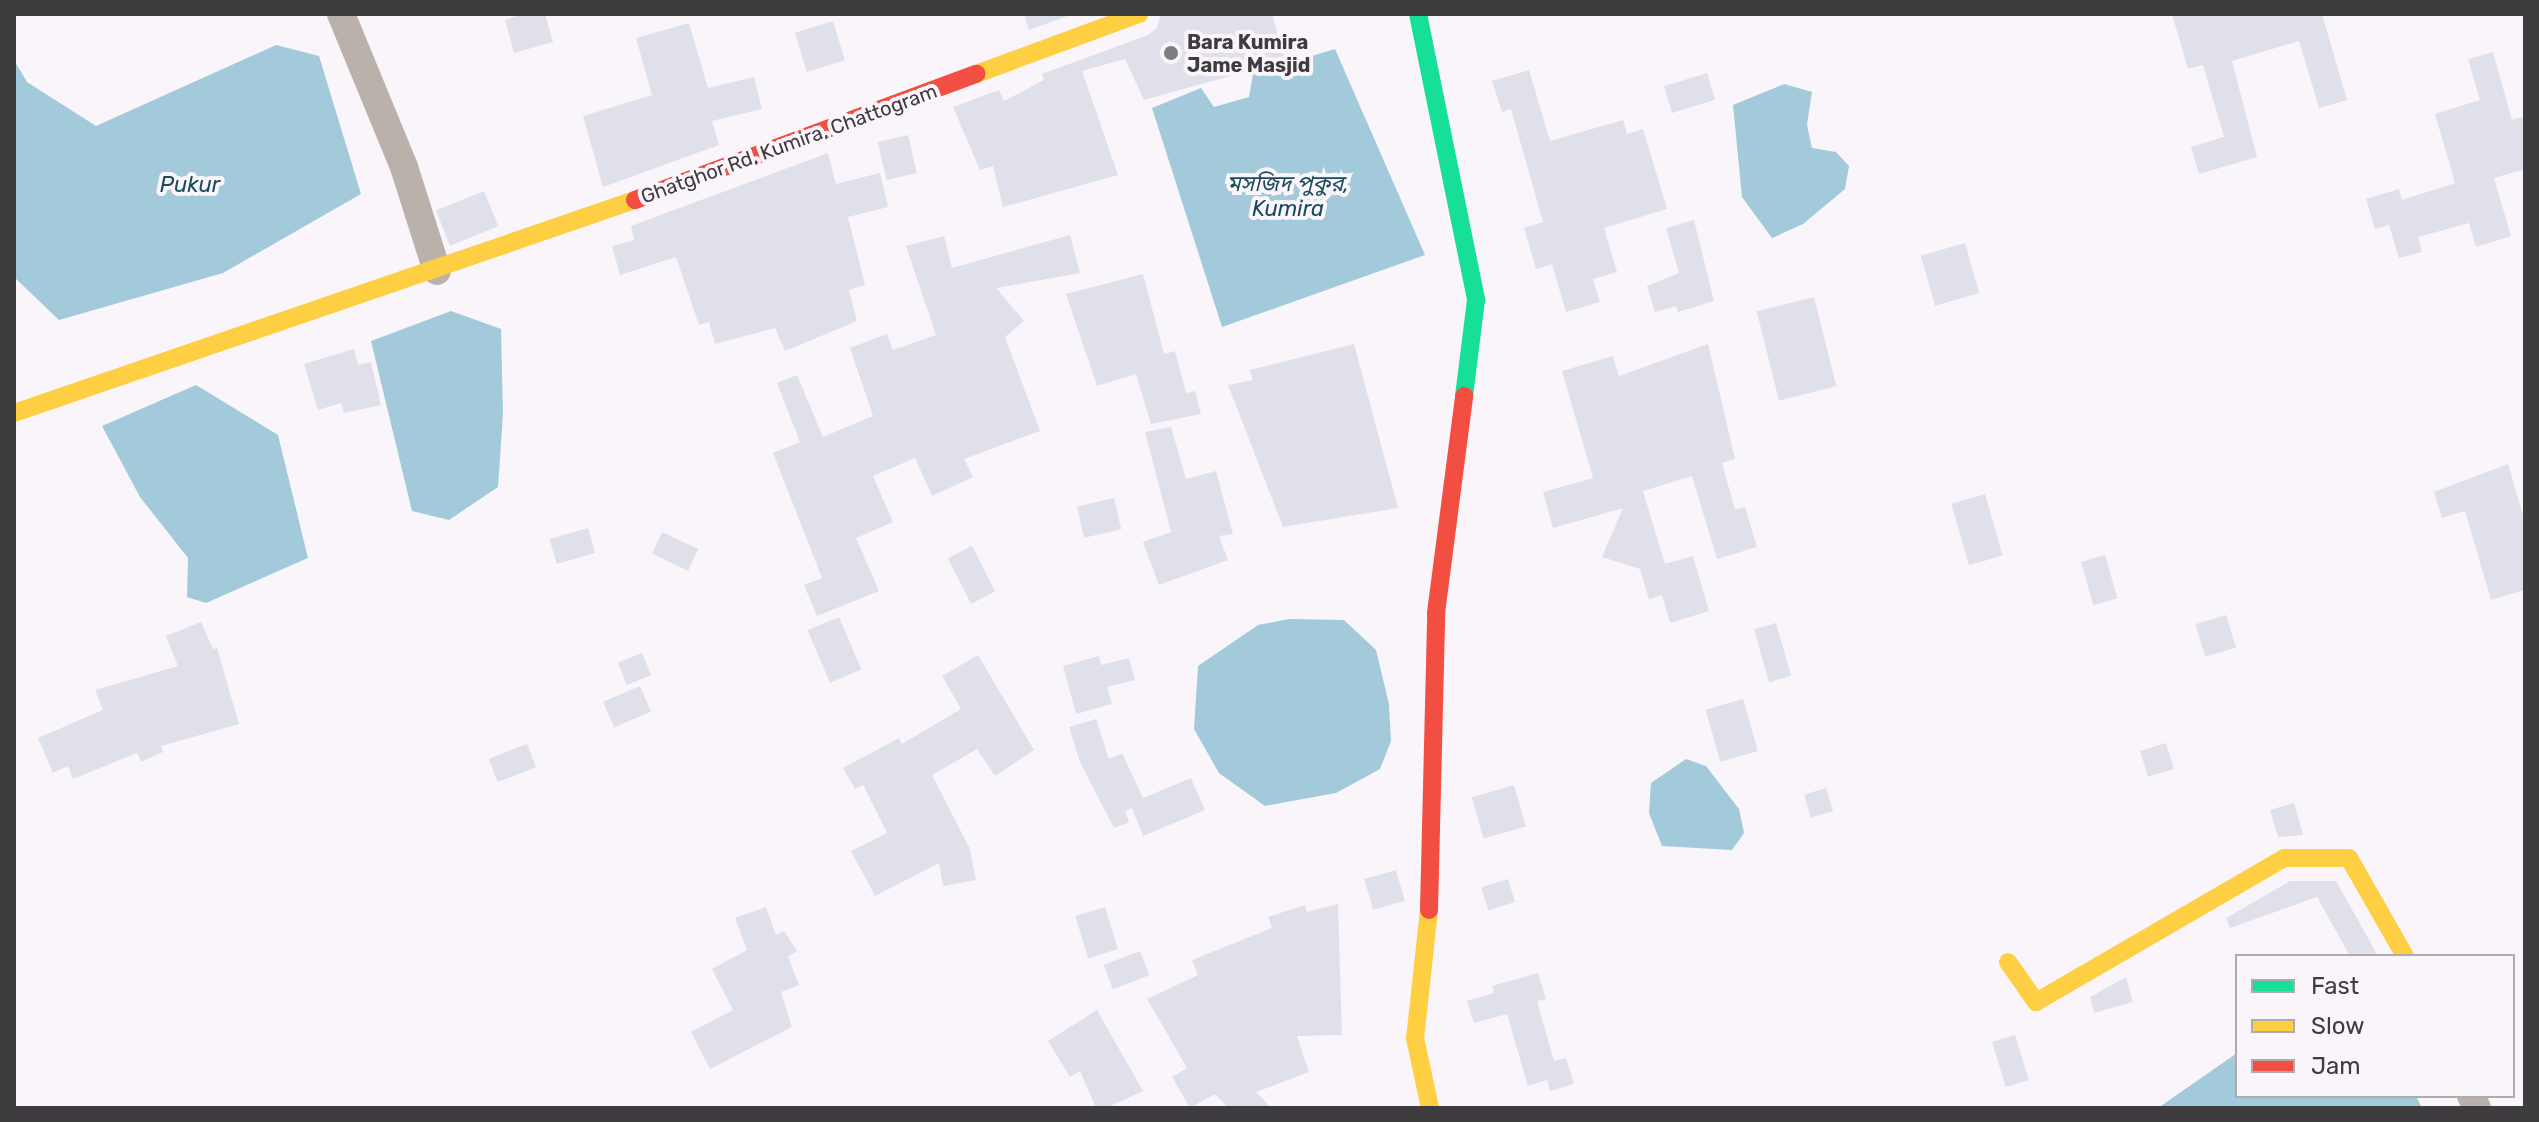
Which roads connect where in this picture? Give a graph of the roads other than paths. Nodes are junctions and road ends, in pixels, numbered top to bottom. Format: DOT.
graph roads {
  1 [pos="341,14"];
  2 [pos="1139,14"];
  3 [pos="1418,14"];
  4 [pos="437,271"];
  5 [pos="14,413"];
  6 [pos="2404,954"];
  7 [pos="2008,962"];
  8 [pos="1430,1108"];
  1 -- 4 [label="street"];
  2 -- 4 [label="street, Ghatghor Rd, Kumira, Chattogram"];
  3 -- 8 [label="street"];
  4 -- 5 [label="street, Ghatghor Rd, Kumira, Chattogram"];
  6 -- 7 [label="street"];
}
